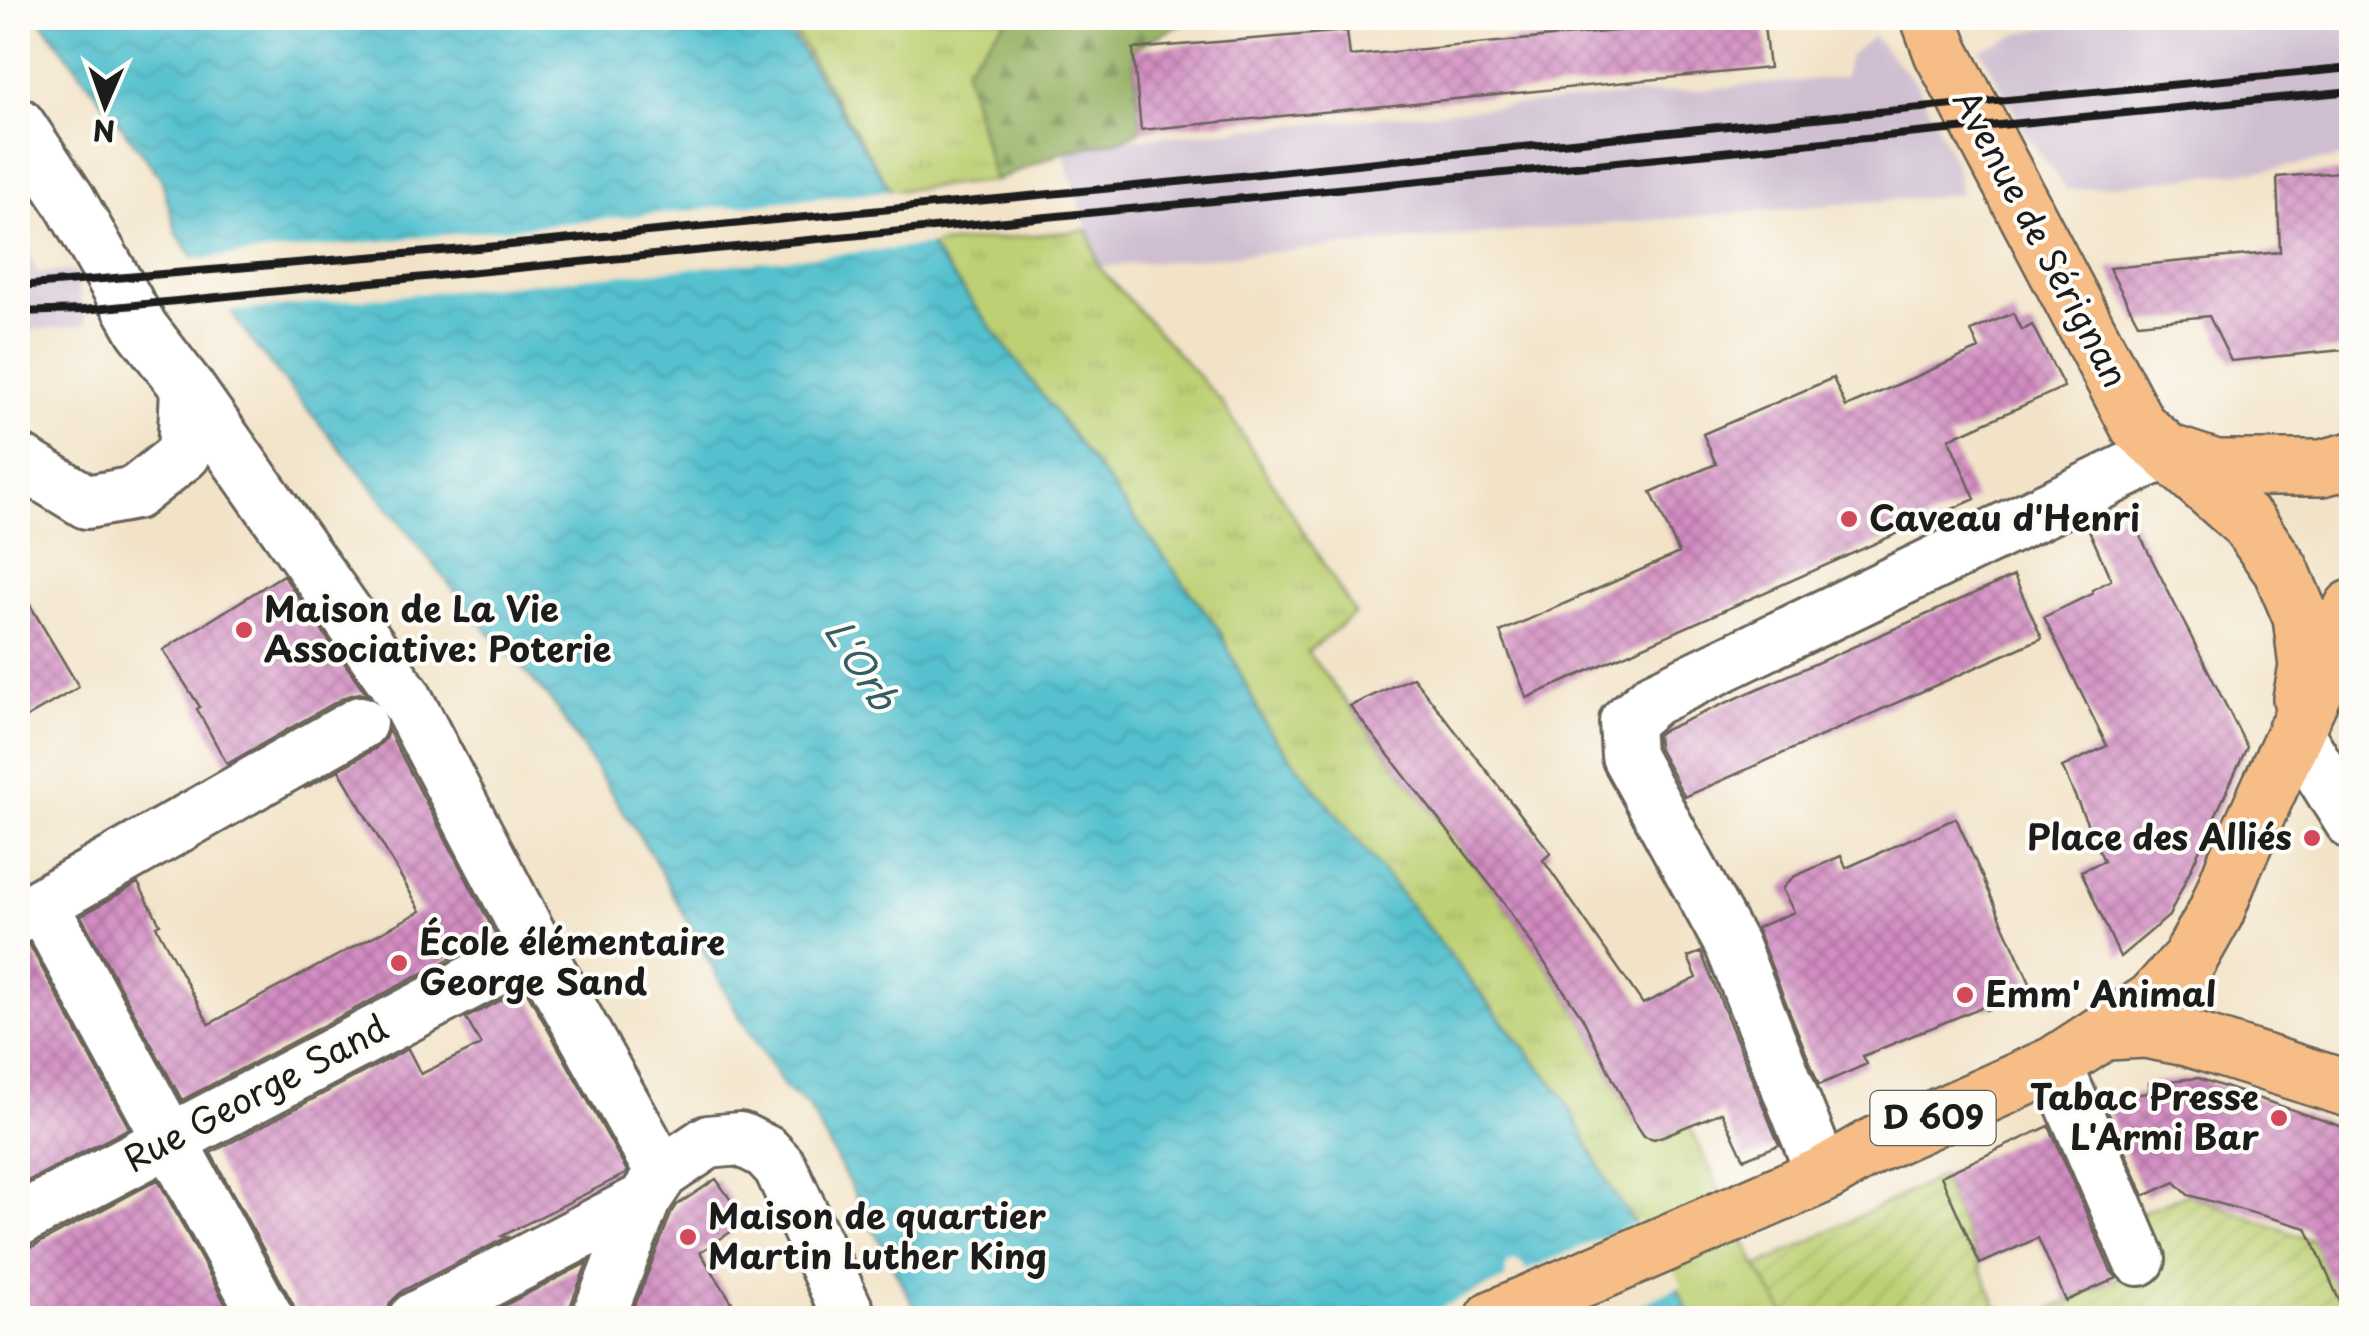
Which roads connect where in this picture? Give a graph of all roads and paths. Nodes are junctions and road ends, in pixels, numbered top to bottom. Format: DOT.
graph roads {
  1 [pos="1929,18"];
  2 [pos="18,124"];
  3 [pos="187,387"];
  4 [pos="2165,452"];
  5 [pos="18,460"];
  6 [pos="2352,460"];
  7 [pos="2352,608"];
  8 [pos="360,723"];
  9 [pos="2296,731"];
  10 [pos="2352,823"];
  11 [pos="29,910"];
  12 [pos="496,970"];
  13 [pos="2107,1032"];
  14 [pos="2056,1064"];
  15 [pos="2352,1090"];
  16 [pos="169,1139"];
  17 [pos="1823,1175"];
  18 [pos="653,1186"];
  19 [pos="18,1220"];
  20 [pos="2139,1259"];
  21 [pos="267,1318"];
  22 [pos="416,1318"];
  23 [pos="598,1318"];
  24 [pos="850,1318"];
  25 [pos="1494,1318"];
  1 -- 4 [label="main road, Avenue de Sérignan"];
  2 -- 3 [label="street"];
  3 -- 5 [label="street"];
  3 -- 18 [label="street"];
  4 -- 6 [label="main road"];
  4 -- 9 [label="main road, Avenue de Sérignan"];
  4 -- 17 [label="street"];
  7 -- 9 [label="main road"];
  8 -- 11 [label="street"];
  9 -- 10 [label="street"];
  9 -- 13 [label="main road"];
  11 -- 16 [label="street"];
  12 -- 16 [label="street, Rue George Sand"];
  13 -- 14 [label="main road, D 609"];
  13 -- 15 [label="main road"];
  14 -- 17 [label="main road, D 609"];
  14 -- 20 [label="street"];
  16 -- 19 [label="street, Rue George Sand"];
  16 -- 21 [label="street"];
  17 -- 25 [label="main road, D 609"];
  18 -- 22 [label="street"];
  18 -- 23 [label="street"];
  18 -- 24 [label="street"];
}
